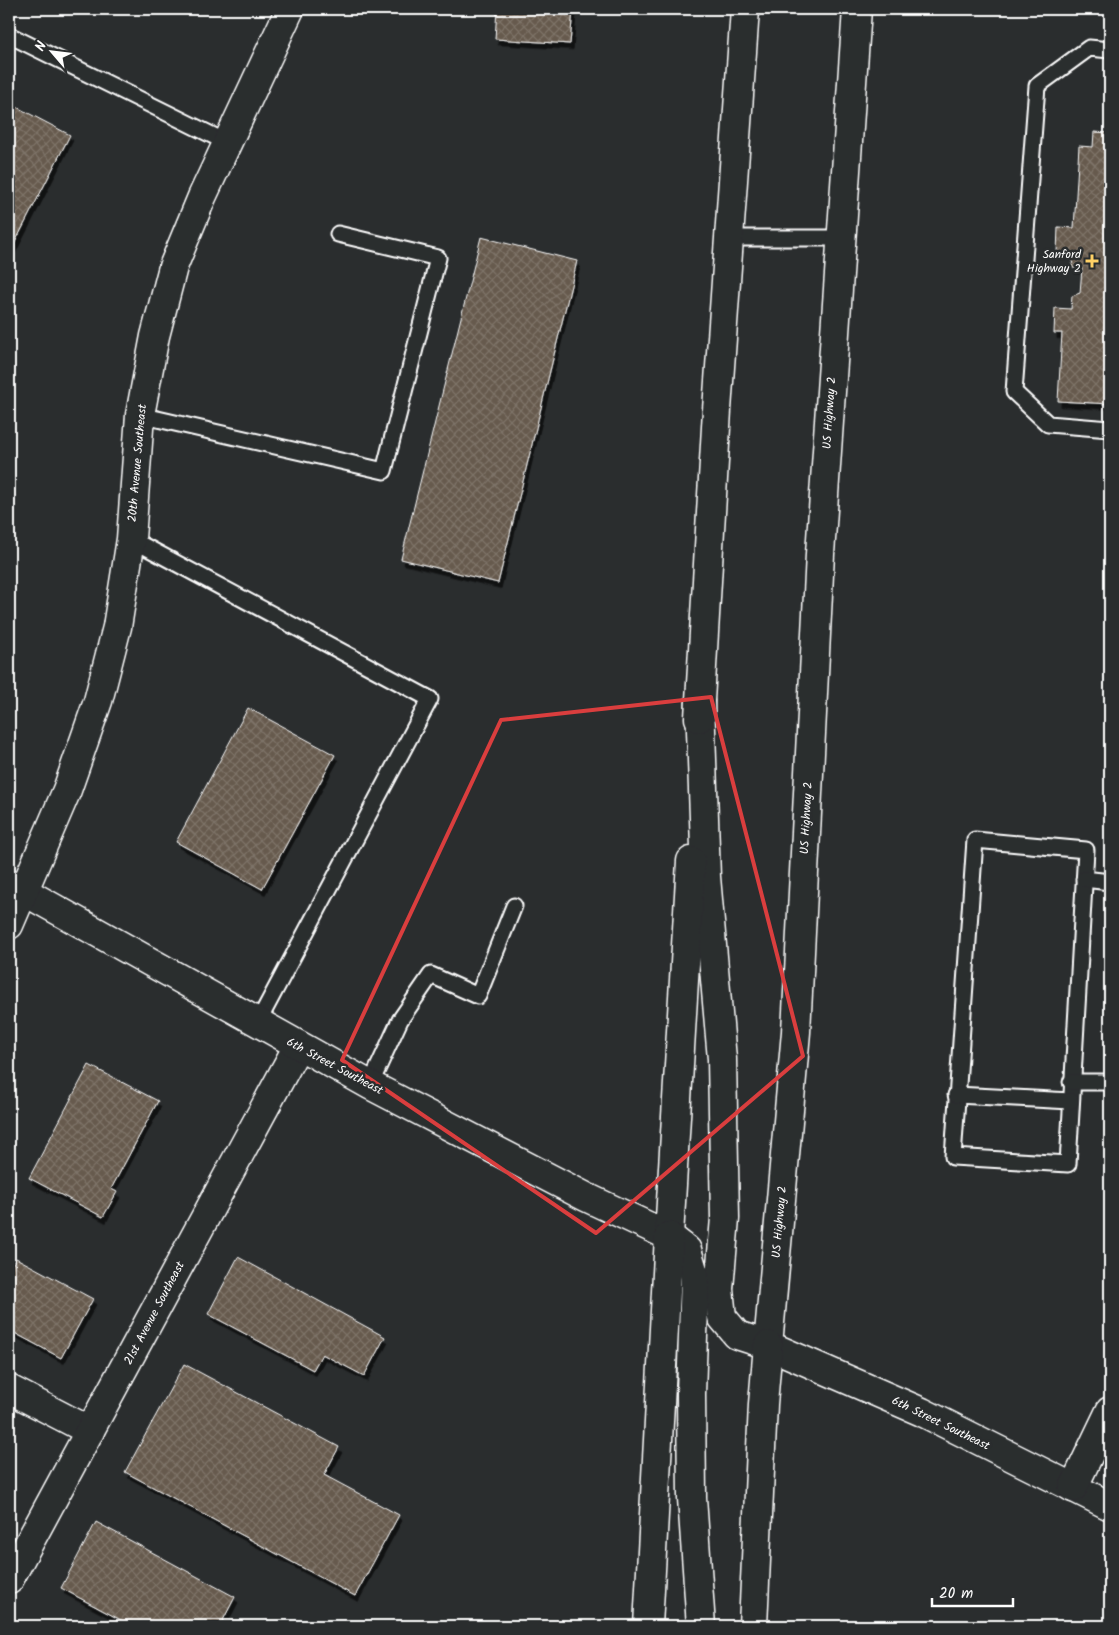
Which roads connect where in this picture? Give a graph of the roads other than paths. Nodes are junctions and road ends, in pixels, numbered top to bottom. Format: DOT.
graph roads {
  1 [pos="290,9"];
  2 [pos="745,9"];
  3 [pos="857,9"];
  4 [pos="9,35"];
  5 [pos="1110,50"];
  6 [pos="228,143"];
  7 [pos="338,234"];
  8 [pos="729,238"];
  9 [pos="841,238"];
  10 [pos="140,415"];
  11 [pos="1110,429"];
  12 [pos="131,539"];
  13 [pos="700,701"];
  14 [pos="1084,879"];
  15 [pos="1110,882"];
  16 [pos="17,887"];
  17 [pos="514,906"];
  18 [pos="9,925"];
  19 [pos="257,1024"];
  20 [pos="298,1046"];
  21 [pos="1071,1082"];
  22 [pos="1110,1082"];
  23 [pos="370,1085"];
  24 [pos="956,1095"];
  25 [pos="1071,1101"];
  26 [pos="669,1236"];
  27 [pos="768,1345"];
  28 [pos="9,1389"];
  29 [pos="1110,1411"];
  30 [pos="90,1431"];
  31 [pos="1073,1488"];
  32 [pos="1110,1506"];
  33 [pos="9,1580"];
  34 [pos="648,1626"];
  35 [pos="701,1626"];
  36 [pos="753,1626"];
  1 -- 6 [label="main road, 20th Avenue Southeast"];
  2 -- 8 [label="main road"];
  3 -- 9 [label="main road, US Highway 2"];
  4 -- 6 [label="lane"];
  5 -- 11 [label="lane"];
  6 -- 10 [label="main road, 20th Avenue Southeast"];
  7 -- 10 [label="lane"];
  8 -- 9 [label="lane"];
  8 -- 13 [label="main road"];
  9 -- 27 [label="main road, US Highway 2"];
  10 -- 12 [label="main road, 20th Avenue Southeast"];
  12 -- 16 [label="main road, 20th Avenue Southeast"];
  12 -- 19 [label="lane"];
  13 -- 26 [label="main road"];
  13 -- 27 [label="main road, 6th Street Southeast"];
  14 -- 15 [label="lane"];
  14 -- 21 [label="lane"];
  14 -- 24 [label="lane"];
  16 -- 18 [label="main road, 20th Avenue Southeast"];
  16 -- 19 [label="main road, 6th Street Southeast"];
  17 -- 23 [label="lane"];
  19 -- 20 [label="main road, 6th Street Southeast"];
  20 -- 23 [label="main road, 6th Street Southeast"];
  20 -- 30 [label="main road, 21st Avenue Southeast"];
  21 -- 22 [label="lane"];
  21 -- 25 [label="lane"];
  23 -- 26 [label="main road, 6th Street Southeast"];
  24 -- 25 [label="lane"];
  24 -- 25 [label="lane"];
  26 -- 34 [label="main road"];
  26 -- 35 [label="main road, 6th Street Southeast"];
  27 -- 31 [label="main road, 6th Street Southeast"];
  27 -- 36 [label="main road, US Highway 2"];
  28 -- 30 [label="main road"];
  29 -- 31 [label="main road"];
  30 -- 33 [label="main road, 21st Avenue Southeast"];
  31 -- 32 [label="main road, 6th Street Southeast"];
}
